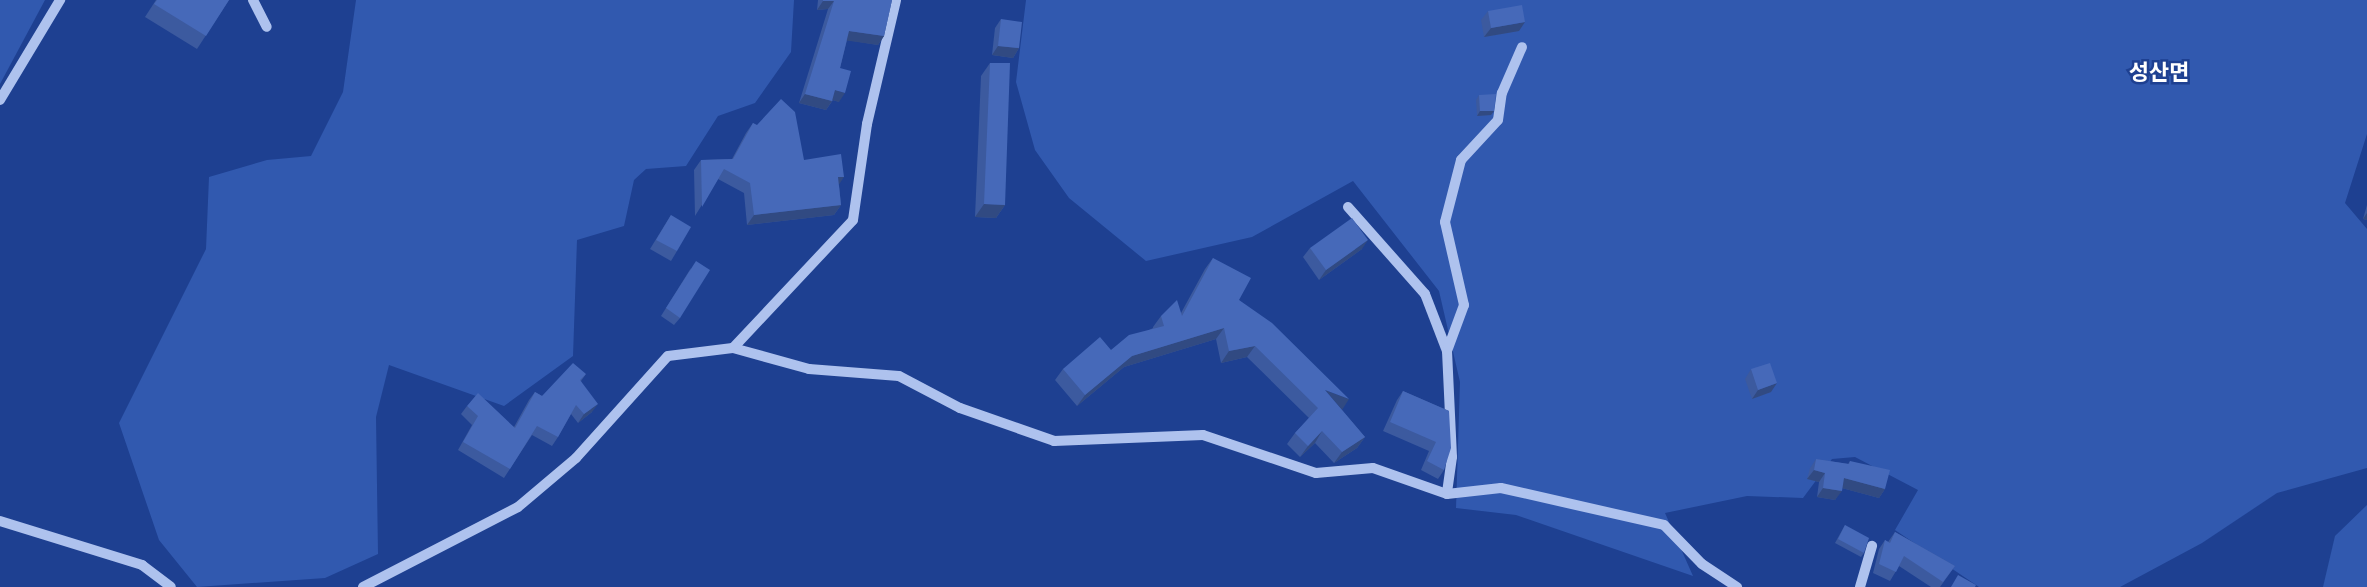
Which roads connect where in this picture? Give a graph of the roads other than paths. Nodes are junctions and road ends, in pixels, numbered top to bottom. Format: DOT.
graph roads {
  1 [pos="60,0"];
  2 [pos="253,0"];
  3 [pos="896,0"];
  4 [pos="267,27"];
  5 [pos="1522,47"];
  6 [pos="0,100"];
  7 [pos="1348,207"];
  8 [pos="733,348"];
  9 [pos="1447,351"];
  10 [pos="1447,494"];
  11 [pos="0,521"];
  12 [pos="1872,546"];
  13 [pos="171,587"];
  14 [pos="363,587"];
  15 [pos="1737,587"];
  16 [pos="1860,587"];
  1 -- 6 [label="street"];
  2 -- 4 [label="street"];
  3 -- 8 [label="street"];
  5 -- 9 [label="street"];
  7 -- 9 [label="street"];
  8 -- 10 [label="street"];
  8 -- 14 [label="street"];
  9 -- 10 [label="street"];
  10 -- 15 [label="street"];
  11 -- 13 [label="street"];
  12 -- 16 [label="street"];
}
